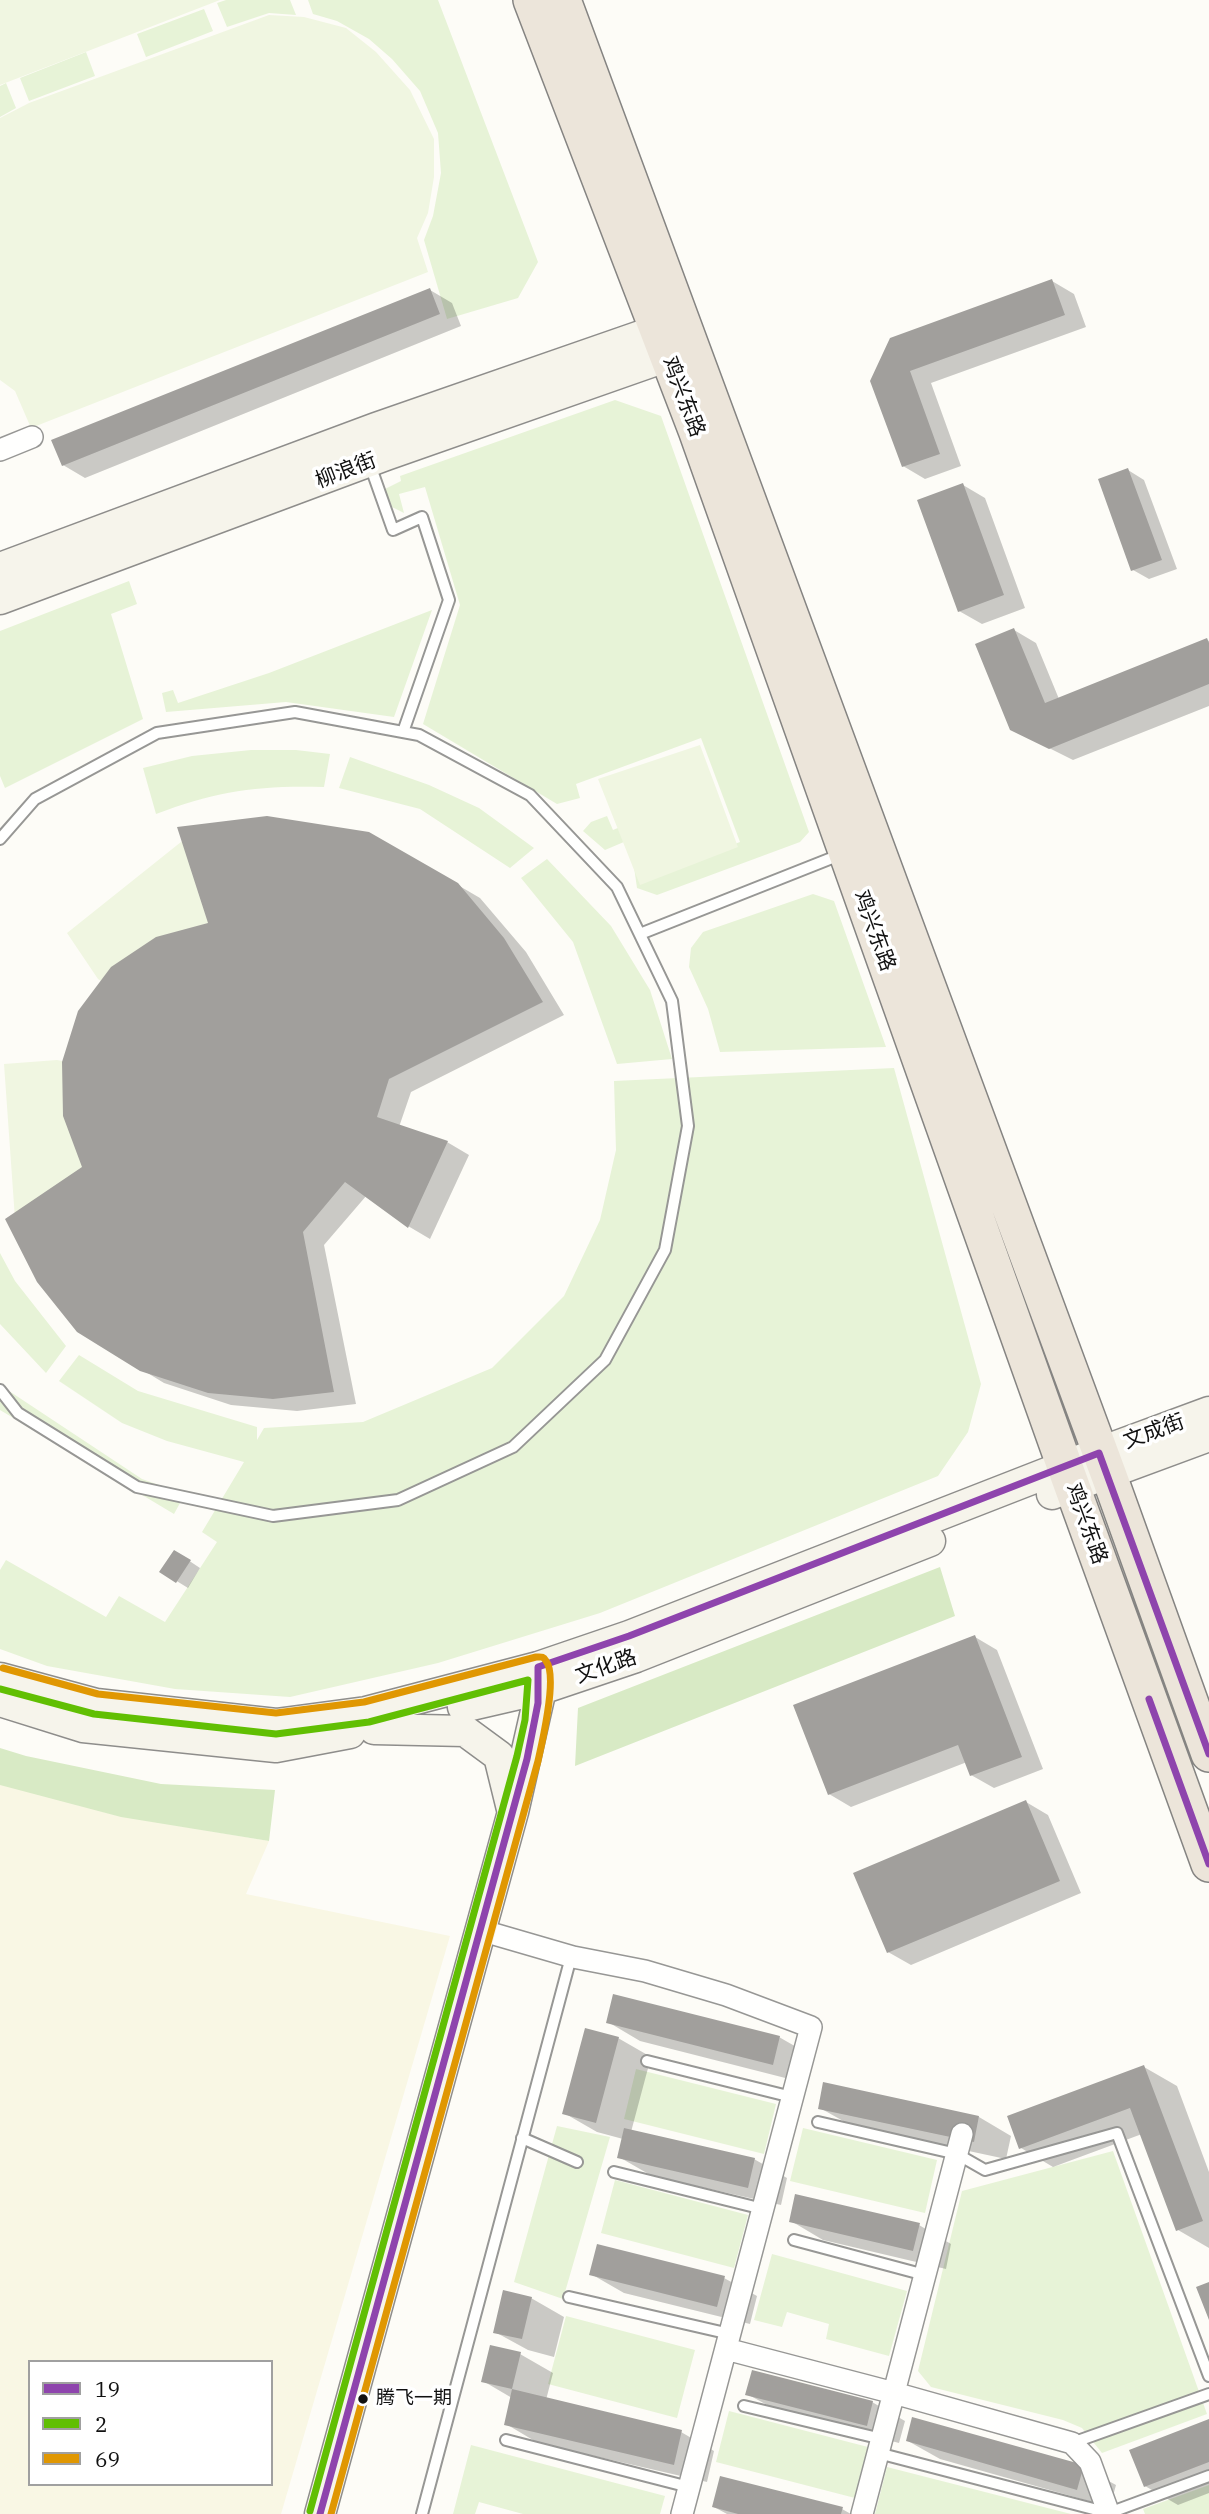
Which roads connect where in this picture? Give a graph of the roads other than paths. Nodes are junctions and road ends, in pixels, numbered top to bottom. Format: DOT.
graph roads {
  1 [pos="531,0"];
  2 [pos="563,0"];
  3 [pos="671,341"];
  4 [pos="32,437"];
  5 [pos="0,450"];
  6 [pos="369,462"];
  7 [pos="0,568"];
  8 [pos="0,599"];
  9 [pos="402,732"];
  10 [pos="0,839"];
  11 [pos="846,852"];
  12 [pos="640,934"];
  13 [pos="0,1390"];
  14 [pos="1209,1412"];
  15 [pos="1209,1436"];
  16 [pos="1103,1463"];
  17 [pos="1069,1476"];
  18 [pos="0,1678"];
  19 [pos="541,1689"];
  20 [pos="0,1701"];
  21 [pos="373,1729"];
  22 [pos="1209,1754"];
  23 [pos="513,1812"];
  24 [pos="1209,1864"];
  25 [pos="480,1930"];
  26 [pos="571,1957"];
  27 [pos="647,2061"];
  28 [pos="792,2097"];
  29 [pos="818,2122"];
  30 [pos="523,2138"];
  31 [pos="960,2144"];
  32 [pos="577,2162"];
  33 [pos="614,2172"];
  34 [pos="763,2209"];
  35 [pos="794,2240"];
  36 [pos="925,2275"];
  37 [pos="569,2297"];
  38 [pos="728,2342"];
  39 [pos="1209,2376"];
  40 [pos="894,2393"];
  41 [pos="1209,2393"];
  42 [pos="744,2406"];
  43 [pos="506,2440"];
  44 [pos="1072,2443"];
  45 [pos="880,2446"];
  46 [pos="1209,2476"];
  47 [pos="689,2487"];
  48 [pos="320,2514"];
  49 [pos="422,2514"];
  50 [pos="682,2514"];
  51 [pos="862,2514"];
  52 [pos="1109,2514"];
  1 -- 3 [label="highway, 鸡兴东路"];
  2 -- 3 [label="highway, 鸡兴东路"];
  3 -- 6 [label="main road, 柳浪街"];
  3 -- 7 [label="main road, 柳浪街"];
  3 -- 11 [label="highway, 鸡兴东路"];
  3 -- 16 [label="highway, 鸡兴东路"];
  4 -- 5 [label="street"];
  6 -- 8 [label="main road, 柳浪街"];
  6 -- 9 [label="lane"];
  9 -- 10 [label="lane"];
  9 -- 12 [label="lane"];
  11 -- 12 [label="lane"];
  11 -- 17 [label="highway, 鸡兴东路"];
  12 -- 13 [label="lane"];
  14 -- 16 [label="main road, 文成街"];
  15 -- 16 [label="main road, 文成街"];
  16 -- 17 [label="main road, 文化路"];
  16 -- 22 [label="highway, 鸡兴东路"];
  17 -- 18 [label="main road, 文化路"];
  17 -- 19 [label="main road, 文化路"];
  17 -- 24 [label="highway, 鸡兴东路"];
  19 -- 21 [label="main road, 文化路"];
  19 -- 23 [label="main road"];
  20 -- 21 [label="main road, 文化路"];
  21 -- 23 [label="main road"];
  23 -- 25 [label="main road"];
  25 -- 26 [label="street"];
  25 -- 48 [label="main road"];
  26 -- 28 [label="street"];
  26 -- 30 [label="lane"];
  27 -- 28 [label="lane"];
  28 -- 34 [label="street"];
  29 -- 31 [label="lane"];
  30 -- 32 [label="lane"];
  30 -- 49 [label="lane"];
  31 -- 36 [label="street"];
  31 -- 39 [label="lane"];
  33 -- 34 [label="lane"];
  34 -- 38 [label="street"];
  35 -- 36 [label="lane"];
  36 -- 40 [label="street"];
  37 -- 38 [label="lane"];
  38 -- 40 [label="street"];
  38 -- 47 [label="street"];
  40 -- 44 [label="street"];
  40 -- 45 [label="street"];
  41 -- 44 [label="lane"];
  42 -- 45 [label="lane"];
  43 -- 47 [label="lane"];
  44 -- 52 [label="street"];
  45 -- 51 [label="street"];
  45 -- 52 [label="lane"];
  46 -- 52 [label="lane"];
  47 -- 50 [label="street"];
}
